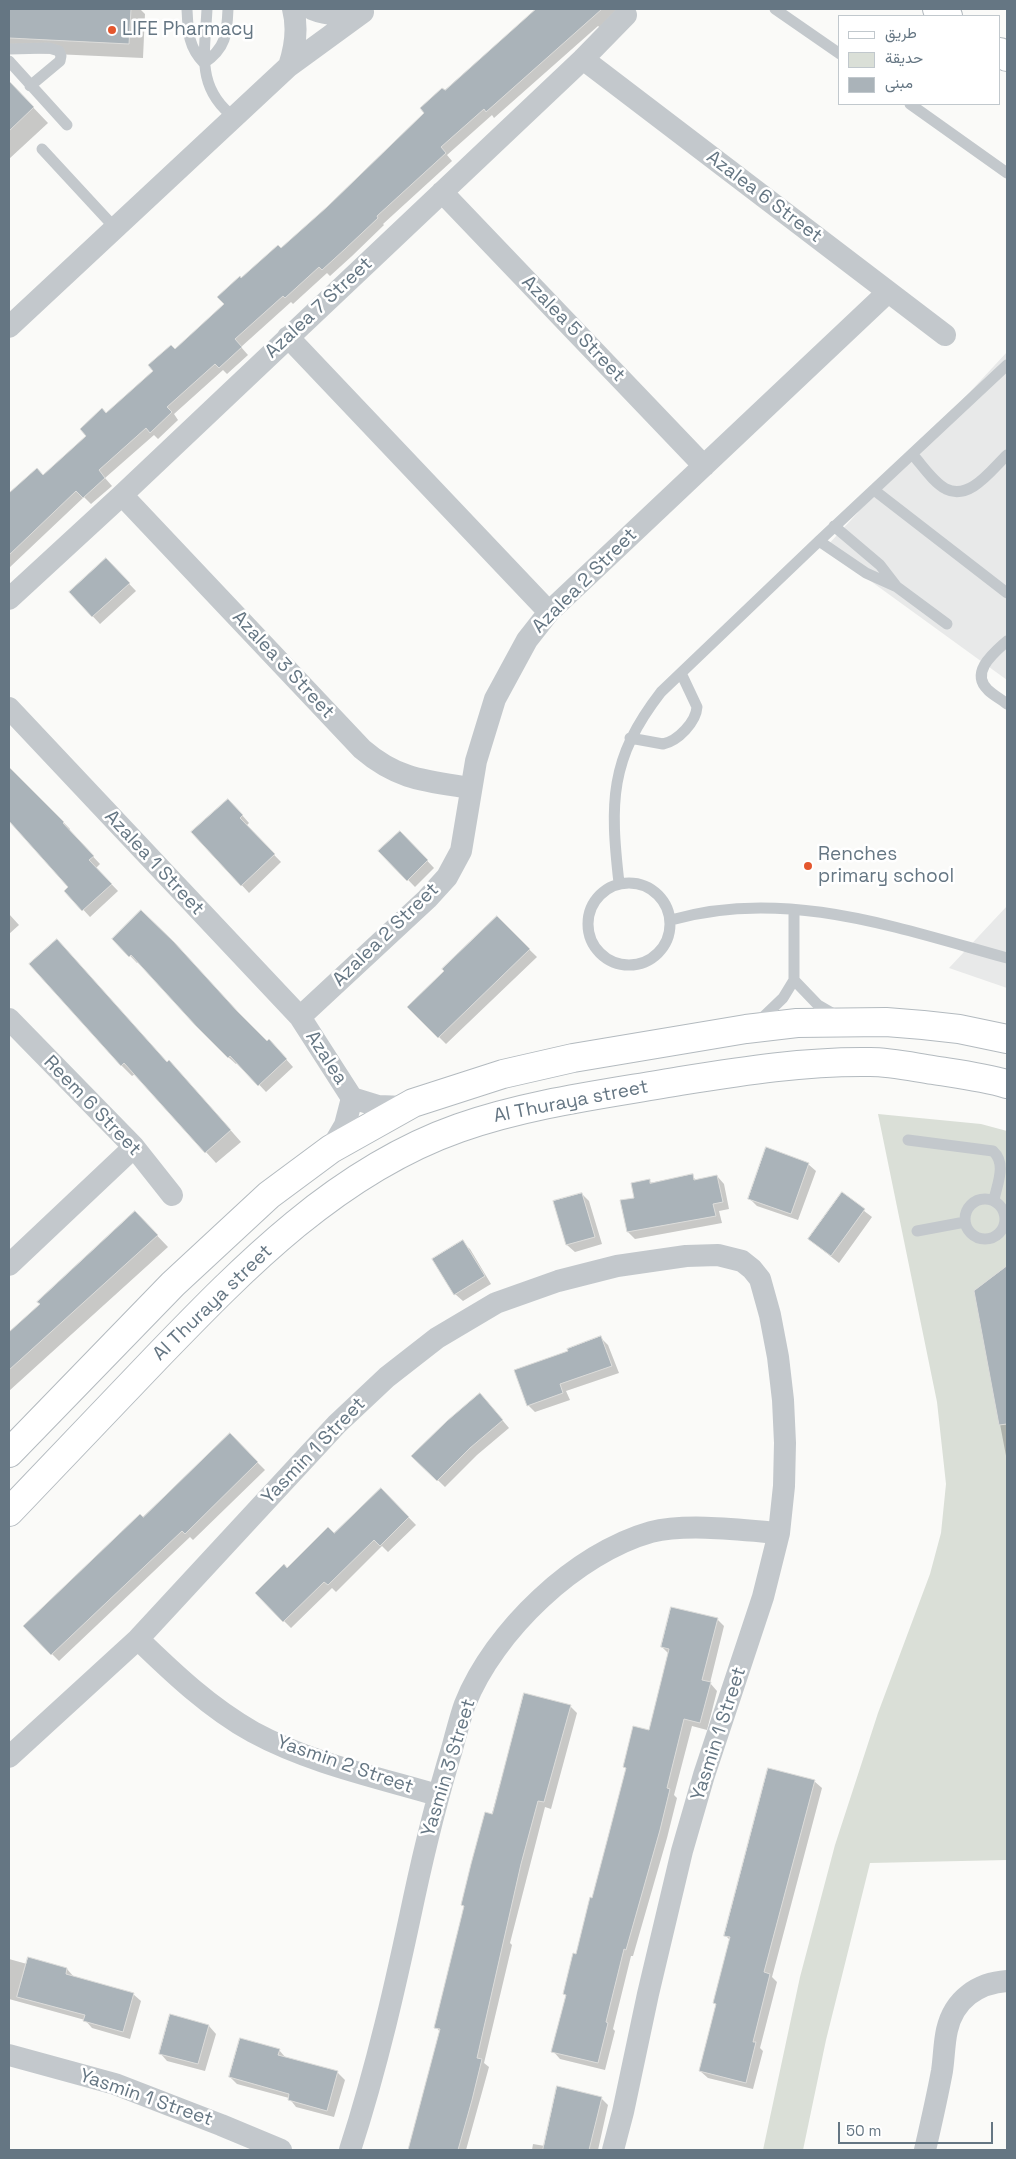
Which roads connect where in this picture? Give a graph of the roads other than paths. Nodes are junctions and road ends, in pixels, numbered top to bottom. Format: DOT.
graph roads {
  1 [pos="187,9"];
  2 [pos="207,9"];
  3 [pos="228,9"];
  4 [pos="293,9"];
  5 [pos="312,9"];
  6 [pos="775,9"];
  7 [pos="366,10"];
  8 [pos="626,14"];
  9 [pos="9,49"];
  10 [pos="838,53"];
  11 [pos="583,59"];
  12 [pos="9,61"];
  13 [pos="204,63"];
  14 [pos="289,66"];
  15 [pos="30,86"];
  16 [pos="911,105"];
  17 [pos="235,118"];
  18 [pos="67,125"];
  19 [pos="42,149"];
  20 [pos="1007,172"];
  21 [pos="442,192"];
  22 [pos="116,229"];
  23 [pos="888,292"];
  24 [pos="9,327"];
  25 [pos="945,335"];
  26 [pos="288,337"];
  27 [pos="1007,365"];
  28 [pos="913,455"];
  29 [pos="1007,455"];
  30 [pos="704,466"];
  31 [pos="874,490"];
  32 [pos="122,495"];
  33 [pos="834,526"];
  34 [pos="819,541"];
  35 [pos="897,588"];
  36 [pos="1007,593"];
  37 [pos="9,599"];
  38 [pos="549,612"];
  39 [pos="947,624"];
  40 [pos="1007,641"];
  41 [pos="681,673"];
  42 [pos="1007,704"];
  43 [pos="9,708"];
  44 [pos="630,738"];
  45 [pos="471,788"];
  46 [pos="618,884"];
  47 [pos="794,910"];
  48 [pos="671,920"];
  49 [pos="1007,958"];
  50 [pos="794,980"];
  51 [pos="300,1017"];
  52 [pos="9,1019"];
  53 [pos="850,1022"];
  54 [pos="746,1029"];
  55 [pos="1007,1039"];
  56 [pos="1007,1084"];
  57 [pos="352,1098"];
  58 [pos="405,1107"];
  59 [pos="908,1140"];
  60 [pos="134,1147"];
  61 [pos="331,1149"];
  62 [pos="172,1195"];
  63 [pos="994,1200"];
  64 [pos="965,1222"];
  65 [pos="917,1231"];
  66 [pos="9,1265"];
  67 [pos="9,1453"];
  68 [pos="9,1512"];
  69 [pos="779,1533"];
  70 [pos="138,1638"];
  71 [pos="13,1744"];
  72 [pos="437,1795"];
  73 [pos="1007,1981"];
  74 [pos="1007,1991"];
  75 [pos="9,2056"];
  76 [pos="942,2069"];
  77 [pos="281,2150"];
  78 [pos="350,2150"];
  79 [pos="613,2150"];
  80 [pos="926,2150"];
  1 -- 13 [label="lane"];
  2 -- 13 [label="lane"];
  3 -- 13 [label="lane"];
  4 -- 14 [label="street"];
  5 -- 7 [label="street"];
  6 -- 10 [label="lane"];
  7 -- 14 [label="street"];
  8 -- 11 [label="street, Azalea 7 Street"];
  9 -- 15 [label="lane"];
  11 -- 21 [label="street, Azalea 7 Street"];
  11 -- 23 [label="street, Azalea 6 Street"];
  12 -- 15 [label="lane"];
  13 -- 17 [label="lane"];
  14 -- 17 [label="street"];
  15 -- 18 [label="lane"];
  16 -- 20 [label="lane"];
  17 -- 22 [label="street"];
  19 -- 22 [label="lane"];
  21 -- 26 [label="street, Azalea 7 Street"];
  21 -- 30 [label="street, Azalea 5 Street"];
  22 -- 24 [label="street"];
  23 -- 25 [label="street, Azalea 6 Street"];
  23 -- 30 [label="street, Azalea 2 Street"];
  26 -- 32 [label="street, Azalea 7 Street"];
  26 -- 38 [label="street"];
  27 -- 28 [label="lane"];
  28 -- 29 [label="lane"];
  28 -- 31 [label="lane"];
  30 -- 38 [label="street, Azalea 2 Street"];
  31 -- 33 [label="lane"];
  31 -- 36 [label="lane"];
  32 -- 37 [label="street, Azalea 7 Street"];
  32 -- 45 [label="street, Azalea 3 Street"];
  33 -- 34 [label="lane"];
  33 -- 35 [label="lane"];
  34 -- 35 [label="lane"];
  34 -- 41 [label="lane"];
  35 -- 39 [label="lane"];
  38 -- 45 [label="street, Azalea 2 Street"];
  40 -- 42 [label="lane"];
  41 -- 44 [label="lane"];
  41 -- 44 [label="lane"];
  43 -- 51 [label="street, Azalea 1 Street"];
  44 -- 46 [label="lane"];
  45 -- 51 [label="street, Azalea 2 Street"];
  46 -- 48 [label="lane"];
  46 -- 48 [label="lane"];
  47 -- 48 [label="lane"];
  47 -- 49 [label="lane"];
  47 -- 50 [label="lane"];
  50 -- 53 [label="lane"];
  50 -- 54 [label="lane, Al Thuraya street"];
  51 -- 57 [label="street, Azalea"];
  52 -- 60 [label="street, Reem 6 Street"];
  53 -- 54 [label="street, Al Thuraya street"];
  53 -- 55 [label="street, Al Thuraya street"];
  54 -- 58 [label="street, Al Thuraya street"];
  56 -- 68 [label="street, Al Thuraya street"];
  57 -- 58 [label="street, Azalea"];
  57 -- 61 [label="street, Azalea"];
  58 -- 61 [label="street, Al Thuraya street"];
  59 -- 63 [label="lane"];
  60 -- 62 [label="street, Reem 6 Street"];
  60 -- 66 [label="street"];
  61 -- 67 [label="street, Al Thuraya street"];
  63 -- 64 [label="lane"];
  63 -- 64 [label="lane"];
  64 -- 65 [label="lane"];
  69 -- 70 [label="street, Yasmin 1 Street"];
  69 -- 72 [label="street, Yasmin 3 Street"];
  69 -- 79 [label="street, Yasmin 1 Street"];
  70 -- 71 [label="street, Yasmin 1 Street"];
  70 -- 72 [label="street, Yasmin 2 Street"];
  72 -- 78 [label="street, Yasmin 3 Street"];
  73 -- 76 [label="street"];
  74 -- 76 [label="street"];
  75 -- 77 [label="street, Yasmin 1 Street"];
  76 -- 80 [label="street"];
}
